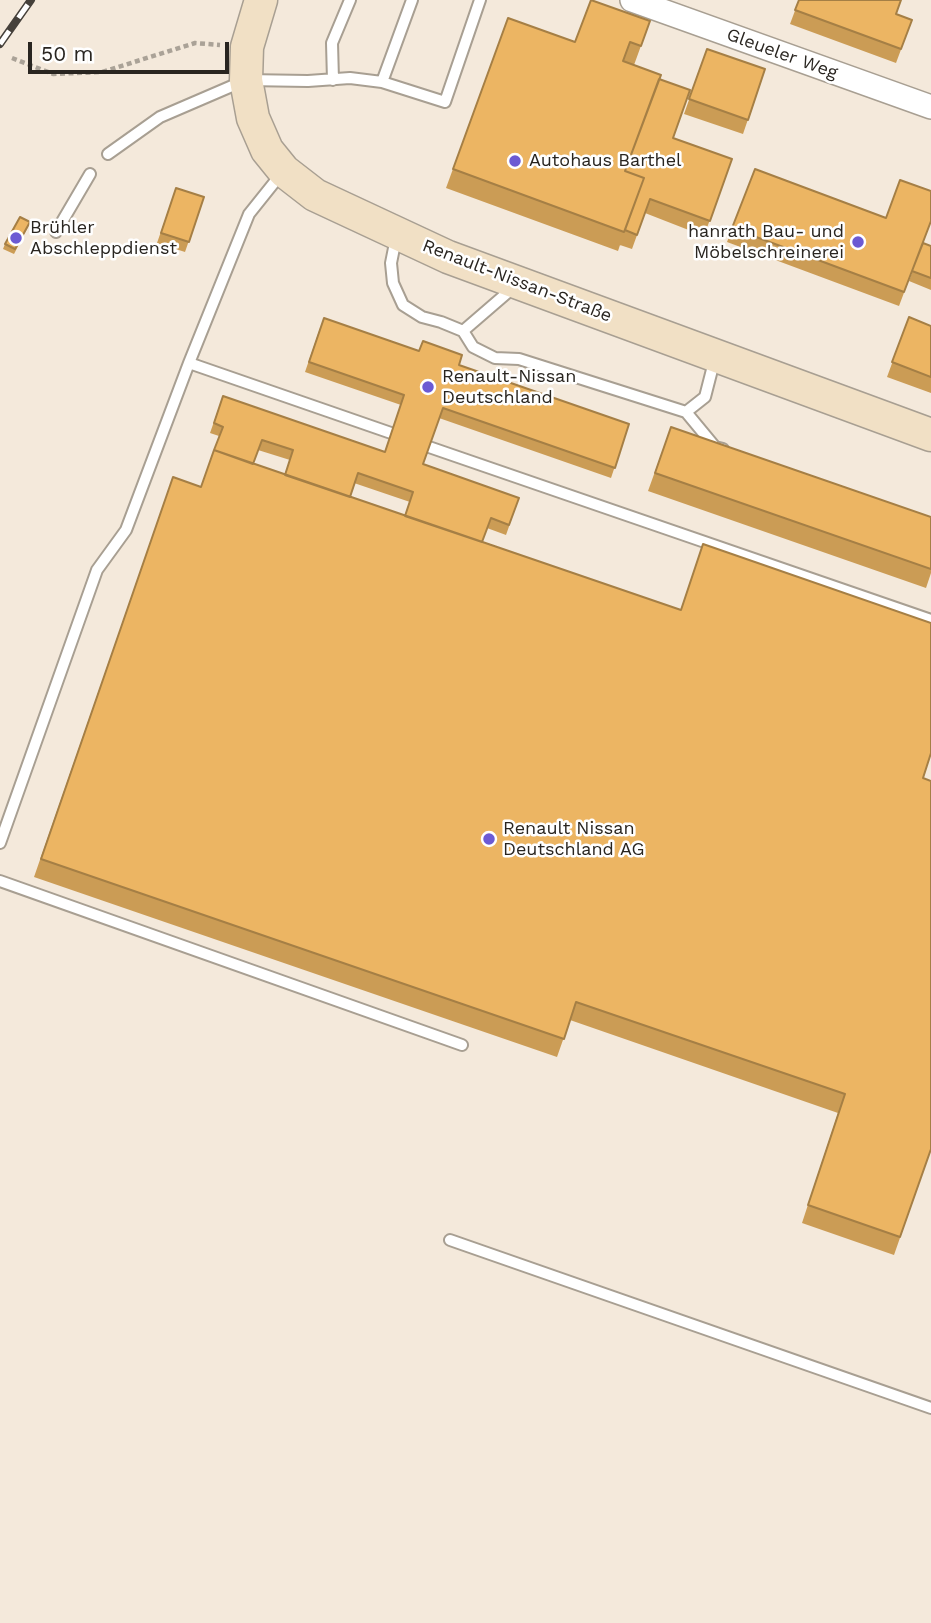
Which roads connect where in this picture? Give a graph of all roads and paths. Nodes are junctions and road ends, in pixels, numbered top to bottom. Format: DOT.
graph roads {
  1 [pos="261,0"];
  2 [pos="350,0"];
  3 [pos="412,0"];
  4 [pos="480,0"];
  5 [pos="632,0"];
  6 [pos="247,47"];
  7 [pos="12,58"];
  8 [pos="246,80"];
  9 [pos="333,80"];
  10 [pos="382,82"];
  11 [pos="931,107"];
  12 [pos="108,154"];
  13 [pos="284,171"];
  14 [pos="90,174"];
  15 [pos="56,232"];
  16 [pos="397,234"];
  17 [pos="519,283"];
  18 [pos="463,331"];
  19 [pos="716,356"];
  20 [pos="189,363"];
  21 [pos="686,412"];
  22 [pos="391,433"];
  23 [pos="931,435"];
  24 [pos="429,447"];
  25 [pos="739,454"];
  26 [pos="931,620"];
  27 [pos="0,842"];
  28 [pos="0,881"];
  29 [pos="462,1045"];
  30 [pos="450,1240"];
  31 [pos="931,1408"];
  1 -- 6 [label="street, Renault-Nissan-Straße"];
  2 -- 9 [label="lane"];
  3 -- 10 [label="lane"];
  4 -- 10 [label="lane"];
  5 -- 11 [label="street, Gleueler Weg"];
  6 -- 7 [label="path"];
  6 -- 8 [label="street, Renault-Nissan-Straße"];
  8 -- 9 [label="lane"];
  8 -- 12 [label="lane"];
  8 -- 13 [label="street, Renault-Nissan-Straße"];
  9 -- 10 [label="lane"];
  13 -- 16 [label="street, Renault-Nissan-Straße"];
  13 -- 20 [label="lane"];
  14 -- 15 [label="lane"];
  16 -- 17 [label="street, Renault-Nissan-Straße"];
  16 -- 18 [label="lane"];
  17 -- 18 [label="lane"];
  17 -- 19 [label="street, Renault-Nissan-Straße"];
  18 -- 21 [label="lane"];
  19 -- 21 [label="lane"];
  19 -- 23 [label="street, Renault-Nissan-Straße"];
  20 -- 22 [label="lane"];
  20 -- 27 [label="lane"];
  21 -- 25 [label="lane"];
  24 -- 26 [label="lane"];
  28 -- 29 [label="lane"];
  30 -- 31 [label="lane"];
}
